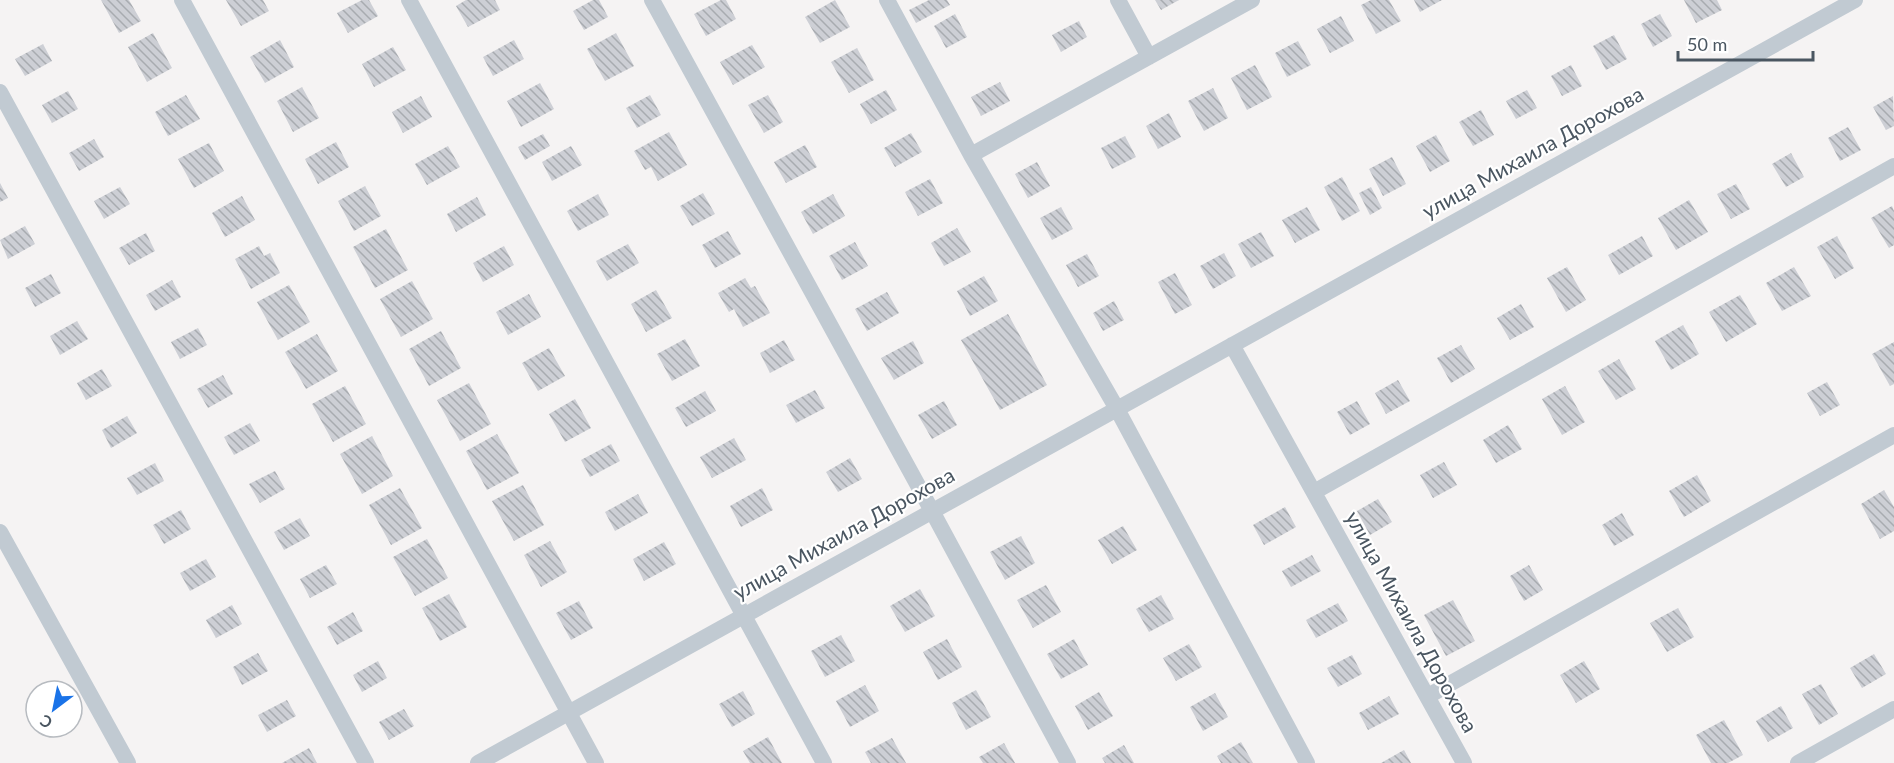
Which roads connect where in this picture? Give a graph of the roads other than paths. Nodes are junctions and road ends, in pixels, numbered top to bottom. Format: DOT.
graph roads {
  1 [pos="182,0"];
  2 [pos="409,0"];
  3 [pos="652,0"];
  4 [pos="887,0"];
  5 [pos="1118,0"];
  6 [pos="1252,0"];
  7 [pos="1855,0"];
  8 [pos="1149,57"];
  9 [pos="0,92"];
  10 [pos="971,155"];
  11 [pos="1894,166"];
  12 [pos="1233,345"];
  13 [pos="1117,408"];
  14 [pos="1894,435"];
  15 [pos="1314,492"];
  16 [pos="932,511"];
  17 [pos="0,532"];
  18 [pos="743,615"];
  19 [pos="1428,696"];
  20 [pos="1894,709"];
  21 [pos="569,713"];
  22 [pos="128,763"];
  23 [pos="366,763"];
  24 [pos="478,763"];
  25 [pos="596,763"];
  26 [pos="824,763"];
  27 [pos="1068,763"];
  28 [pos="1307,763"];
  29 [pos="1464,763"];
  30 [pos="1798,763"];
  1 -- 21 [label="street"];
  2 -- 18 [label="street"];
  3 -- 16 [label="street"];
  4 -- 10 [label="street"];
  5 -- 8 [label="street"];
  6 -- 8 [label="street"];
  7 -- 12 [label="street, улица Михаила Дорохова"];
  8 -- 10 [label="street"];
  9 -- 23 [label="street"];
  10 -- 13 [label="street"];
  11 -- 15 [label="street"];
  12 -- 13 [label="street, улица Михаила Дорохова"];
  12 -- 15 [label="street, улица Михаила Дорохова"];
  13 -- 16 [label="street, улица Михаила Дорохова"];
  13 -- 28 [label="street"];
  14 -- 19 [label="street"];
  15 -- 19 [label="street, улица Михаила Дорохова"];
  16 -- 18 [label="street, улица Михаила Дорохова"];
  16 -- 27 [label="street"];
  17 -- 22 [label="street"];
  18 -- 21 [label="street, улица Михаила Дорохова"];
  18 -- 26 [label="street"];
  19 -- 29 [label="street, улица Михаила Дорохова"];
  20 -- 30 [label="street"];
  21 -- 24 [label="street, улица Михаила Дорохова"];
  21 -- 25 [label="street"];
}
